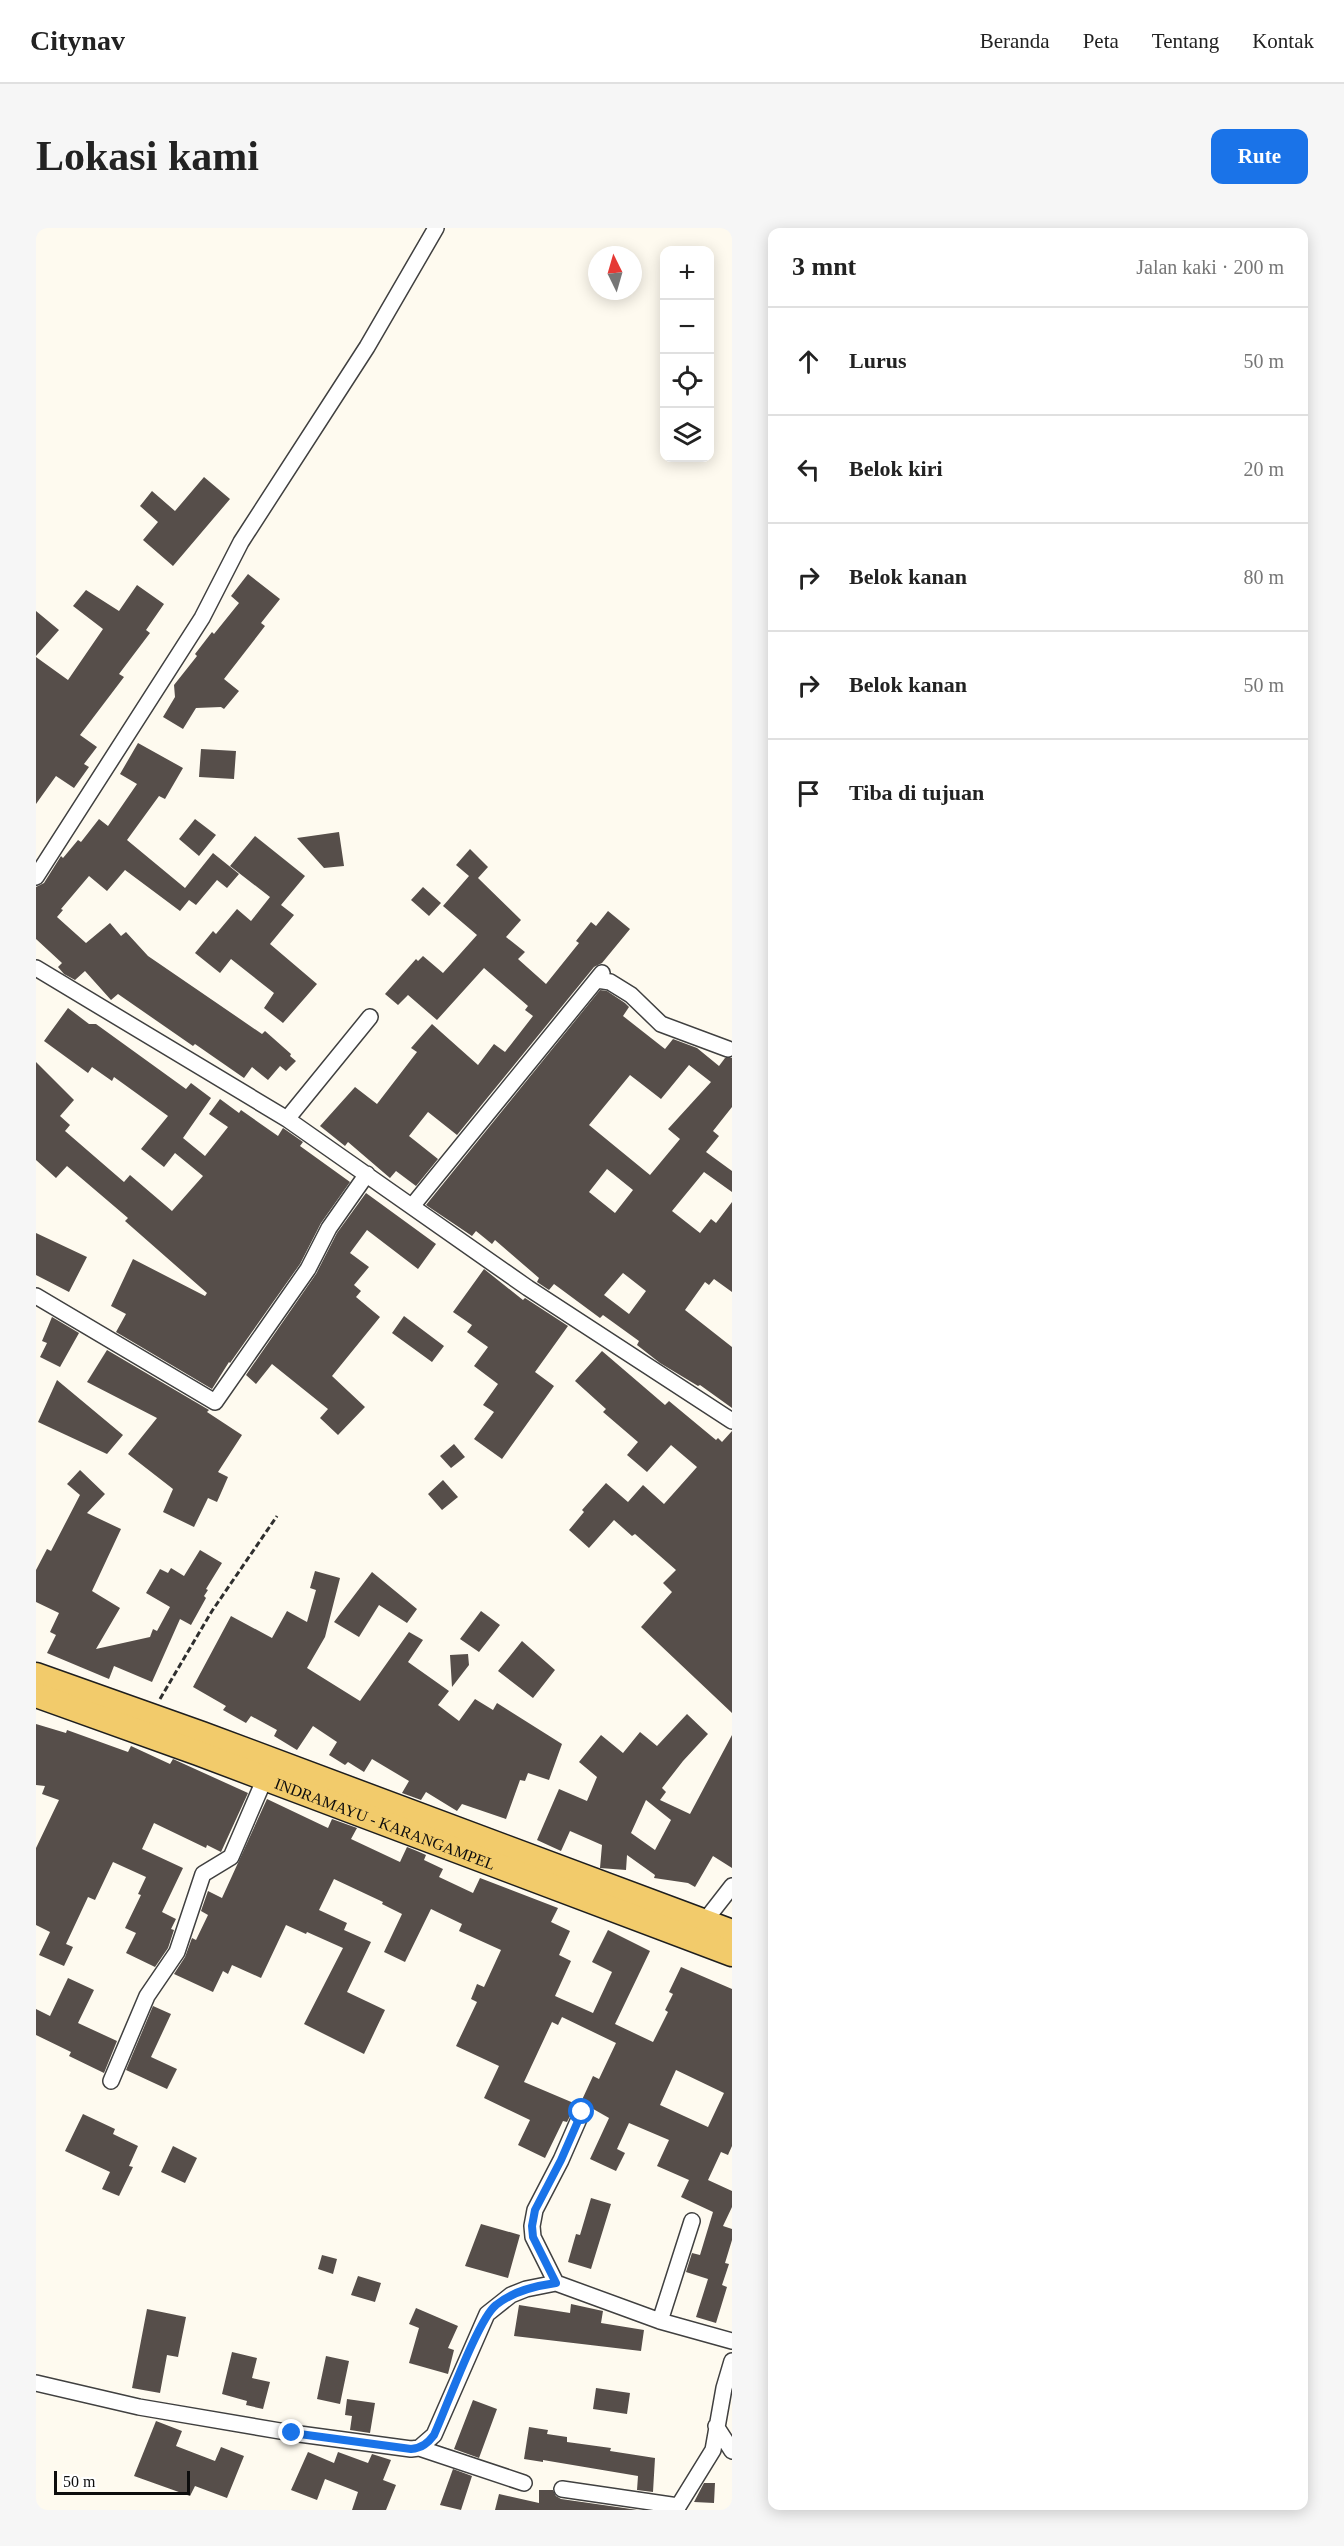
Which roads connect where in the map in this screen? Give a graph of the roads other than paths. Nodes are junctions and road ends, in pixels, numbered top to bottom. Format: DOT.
graph roads {
  1 [pos="436,228"];
  2 [pos="36,877"];
  3 [pos="36,968"];
  4 [pos="370,1017"];
  5 [pos="728,1049"];
  6 [pos="287,1119"];
  7 [pos="367,1174"];
  8 [pos="413,1205"];
  9 [pos="36,1296"];
  10 [pos="732,1421"];
  11 [pos="36,1675"];
  12 [pos="36,1695"];
  13 [pos="258,1769"];
  14 [pos="505,1857"];
  15 [pos="732,1886"];
  16 [pos="704,1922"];
  17 [pos="732,1932"];
  18 [pos="732,1954"];
  19 [pos="111,2081"];
  20 [pos="582,2112"];
  21 [pos="692,2221"];
  22 [pos="556,2283"];
  23 [pos="660,2321"];
  24 [pos="732,2341"];
  25 [pos="732,2361"];
  26 [pos="36,2383"];
  27 [pos="716,2426"];
  28 [pos="419,2448"];
  29 [pos="732,2451"];
  30 [pos="524,2483"];
  31 [pos="562,2489"];
  32 [pos="677,2508"];
  1 -- 2 [label="street"];
  3 -- 6 [label="street"];
  4 -- 6 [label="street"];
  5 -- 8 [label="street"];
  6 -- 7 [label="street"];
  7 -- 8 [label="street"];
  7 -- 9 [label="street"];
  8 -- 10 [label="street"];
  11 -- 13 [label="main road, INDRAMAYU - KARANGAMPEL"];
  12 -- 13 [label="main road, INDRAMAYU - KARANGAMPEL"];
  13 -- 14 [label="main road, INDRAMAYU - KARANGAMPEL"];
  13 -- 19 [label="street"];
  14 -- 16 [label="main road, INDRAMAYU - KARANGAMPEL"];
  14 -- 18 [label="main road, INDRAMAYU - KARANGAMPEL"];
  15 -- 16 [label="street"];
  16 -- 17 [label="main road, INDRAMAYU - KARANGAMPEL"];
  20 -- 22 [label="street"];
  21 -- 23 [label="street"];
  22 -- 23 [label="street"];
  22 -- 28 [label="street"];
  23 -- 24 [label="street"];
  25 -- 27 [label="street"];
  26 -- 28 [label="street"];
  27 -- 29 [label="street"];
  27 -- 32 [label="street"];
  28 -- 30 [label="street"];
  31 -- 32 [label="street"];
}
